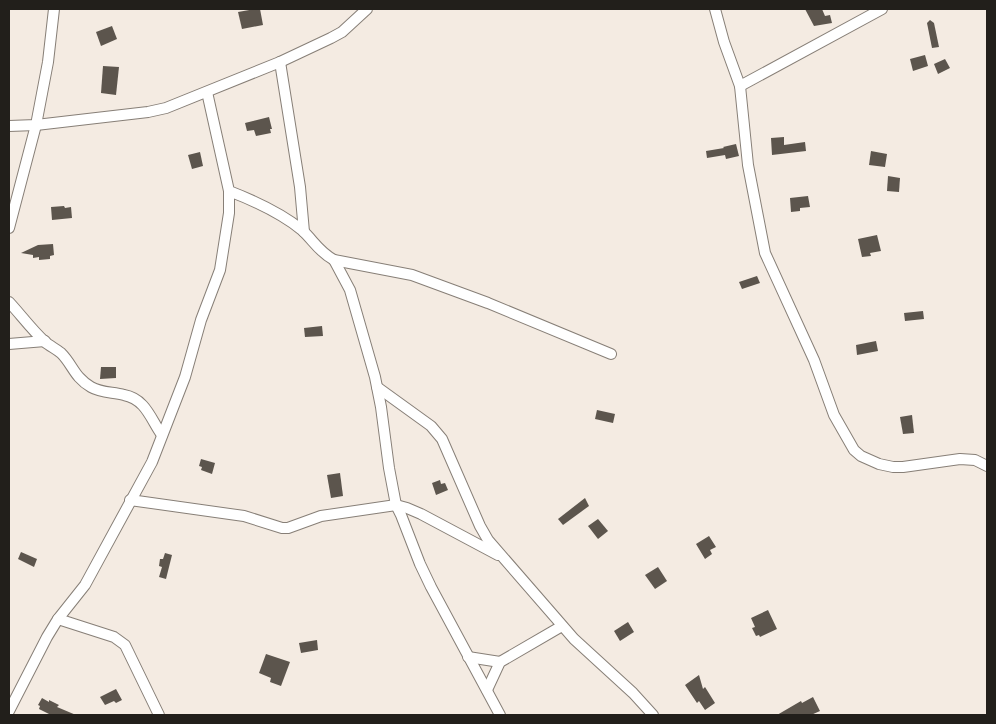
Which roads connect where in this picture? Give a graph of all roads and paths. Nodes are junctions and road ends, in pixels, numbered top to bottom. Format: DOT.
graph roads {
  1 [pos="54,9"];
  2 [pos="367,9"];
  3 [pos="715,9"];
  4 [pos="882,9"];
  5 [pos="280,62"];
  6 [pos="740,86"];
  7 [pos="207,92"];
  8 [pos="36,125"];
  9 [pos="9,126"];
  10 [pos="229,191"];
  11 [pos="9,228"];
  12 [pos="304,232"];
  13 [pos="334,260"];
  14 [pos="9,302"];
  15 [pos="45,341"];
  16 [pos="9,344"];
  17 [pos="611,354"];
  18 [pos="377,387"];
  19 [pos="162,435"];
  20 [pos="987,466"];
  21 [pos="130,500"];
  22 [pos="396,505"];
  23 [pos="502,556"];
  24 [pos="58,619"];
  25 [pos="562,626"];
  26 [pos="468,657"];
  27 [pos="500,662"];
  28 [pos="487,690"];
  29 [pos="9,711"];
  30 [pos="159,715"];
  31 [pos="500,715"];
  32 [pos="653,715"];
  1 -- 8 [label="street"];
  2 -- 5 [label="street"];
  3 -- 6 [label="street"];
  4 -- 6 [label="street"];
  5 -- 7 [label="street"];
  5 -- 12 [label="street"];
  6 -- 20 [label="street"];
  7 -- 8 [label="street"];
  7 -- 10 [label="street"];
  8 -- 9 [label="street"];
  8 -- 11 [label="street"];
  10 -- 12 [label="street"];
  10 -- 19 [label="street"];
  12 -- 13 [label="street"];
  13 -- 17 [label="street"];
  13 -- 18 [label="street"];
  14 -- 15 [label="street"];
  15 -- 16 [label="street"];
  15 -- 19 [label="street"];
  18 -- 22 [label="street"];
  18 -- 23 [label="street"];
  19 -- 21 [label="street"];
  21 -- 22 [label="street"];
  21 -- 24 [label="street"];
  22 -- 23 [label="street"];
  22 -- 26 [label="street"];
  23 -- 25 [label="street"];
  24 -- 29 [label="street"];
  24 -- 30 [label="street"];
  25 -- 27 [label="street"];
  25 -- 32 [label="street"];
  26 -- 27 [label="street"];
  26 -- 28 [label="street"];
  27 -- 28 [label="street"];
  28 -- 31 [label="street"];
}
